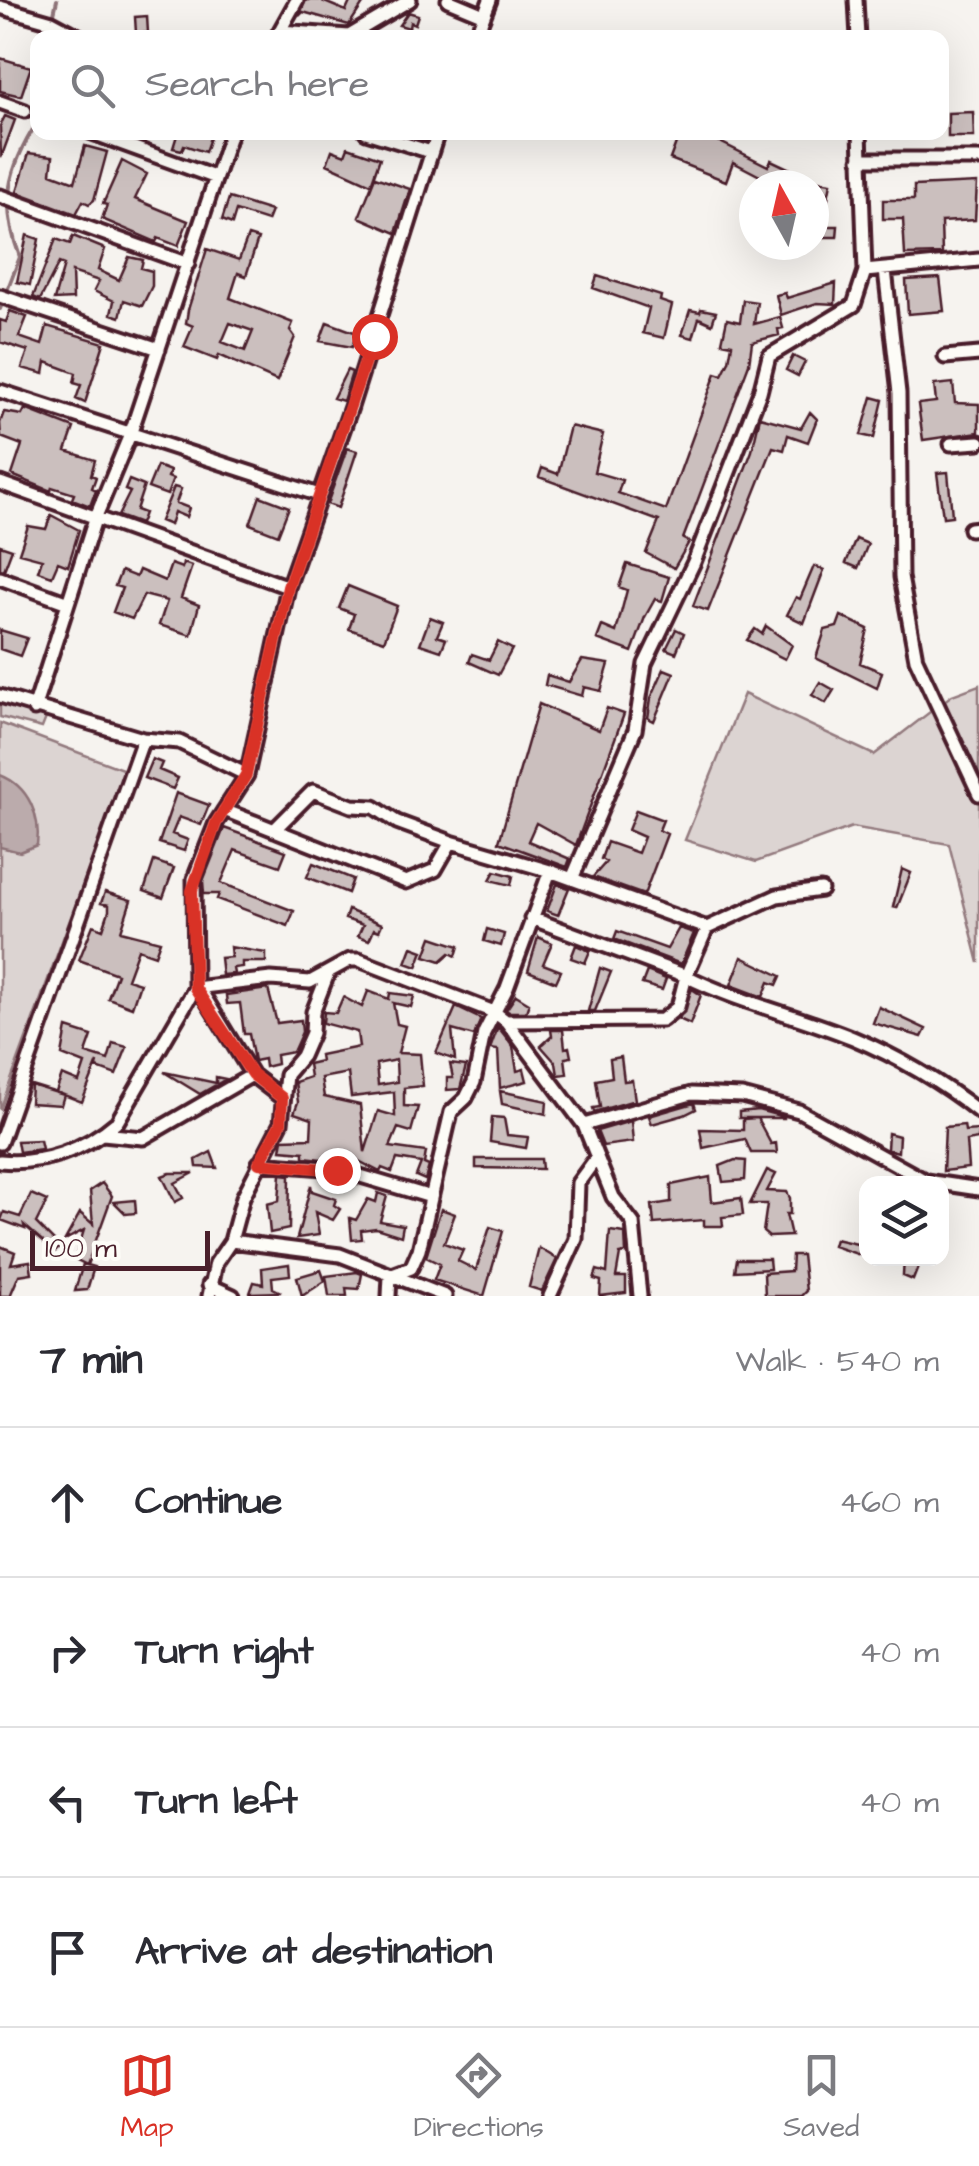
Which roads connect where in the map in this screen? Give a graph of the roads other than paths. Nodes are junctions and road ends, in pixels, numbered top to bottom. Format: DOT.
graph roads {
  1 [pos="296,0"];
  2 [pos="410,0"];
  3 [pos="448,0"];
  4 [pos="490,0"];
  5 [pos="856,0"];
  6 [pos="0,7"];
  7 [pos="484,15"];
  8 [pos="67,30"];
  9 [pos="280,30"];
  10 [pos="361,30"];
  11 [pos="478,30"];
  12 [pos="858,30"];
  13 [pos="0,102"];
  14 [pos="25,110"];
  15 [pos="112,140"];
  16 [pos="228,140"];
  17 [pos="392,140"];
  18 [pos="435,140"];
  19 [pos="860,140"];
  20 [pos="431,152"];
  21 [pos="860,158"];
  22 [pos="979,159"];
  23 [pos="214,177"];
  24 [pos="0,196"];
  25 [pos="979,260"];
  26 [pos="188,264"];
  27 [pos="886,270"];
  28 [pos="865,271"];
  29 [pos="0,296"];
  30 [pos="159,350"];
  31 [pos="979,354"];
  32 [pos="945,357"];
  33 [pos="0,391"];
  34 [pos="131,432"];
  35 [pos="979,442"];
  36 [pos="951,444"];
  37 [pos="0,484"];
  38 [pos="319,495"];
  39 [pos="95,519"];
  40 [pos="0,578"];
  41 [pos="288,587"];
  42 [pos="68,604"];
  43 [pos="0,696"];
  44 [pos="34,708"];
  45 [pos="143,738"];
  46 [pos="246,775"];
  47 [pos="979,794"];
  48 [pos="224,810"];
  49 [pos="274,830"];
  50 [pos="451,842"];
  51 [pos="550,871"];
  52 [pos="572,879"];
  53 [pos="821,890"];
  54 [pos="531,918"];
  55 [pos="707,928"];
  56 [pos="327,976"];
  57 [pos="686,976"];
  58 [pos="197,988"];
  59 [pos="494,1012"];
  60 [pos="506,1021"];
  61 [pos="252,1074"];
  62 [pos="282,1098"];
  63 [pos="979,1112"];
  64 [pos="584,1124"];
  65 [pos="103,1134"];
  66 [pos="0,1143"];
  67 [pos="597,1157"];
  68 [pos="0,1160"];
  69 [pos="259,1163"];
  70 [pos="979,1189"];
  71 [pos="431,1197"];
  72 [pos="231,1241"];
  73 [pos="390,1276"];
  74 [pos="209,1290"];
  75 [pos="232,1296"];
  76 [pos="389,1296"];
  77 [pos="445,1296"];
  78 [pos="550,1296"];
  79 [pos="640,1296"];
  1 -- 9 [label="street"];
  2 -- 10 [label="street"];
  3 -- 7 [label="street"];
  4 -- 7 [label="street"];
  5 -- 12 [label="street"];
  6 -- 8 [label="street"];
  7 -- 11 [label="street"];
  13 -- 14 [label="street"];
  15 -- 23 [label="street"];
  16 -- 23 [label="street"];
  17 -- 20 [label="street"];
  18 -- 20 [label="street"];
  19 -- 21 [label="street"];
  20 -- 38 [label="street"];
  21 -- 22 [label="street"];
  21 -- 28 [label="street"];
  23 -- 26 [label="street"];
  24 -- 26 [label="street"];
  25 -- 27 [label="street"];
  26 -- 30 [label="street"];
  27 -- 28 [label="street"];
  27 -- 47 [label="street"];
  28 -- 52 [label="street"];
  29 -- 30 [label="street"];
  30 -- 34 [label="street"];
  31 -- 32 [label="street"];
  33 -- 34 [label="street"];
  34 -- 38 [label="street"];
  34 -- 39 [label="street"];
  35 -- 36 [label="street"];
  37 -- 39 [label="street"];
  38 -- 41 [label="street"];
  39 -- 41 [label="street"];
  39 -- 42 [label="street"];
  40 -- 42 [label="street"];
  41 -- 46 [label="street"];
  42 -- 44 [label="street"];
  43 -- 44 [label="street"];
  44 -- 45 [label="street"];
  45 -- 46 [label="street"];
  45 -- 66 [label="street"];
  46 -- 48 [label="street"];
  48 -- 49 [label="street"];
  48 -- 58 [label="street"];
  49 -- 50 [label="street"];
  49 -- 50 [label="street"];
  50 -- 51 [label="street"];
  51 -- 52 [label="street"];
  51 -- 54 [label="street"];
  52 -- 55 [label="street"];
  53 -- 55 [label="street"];
  54 -- 57 [label="street"];
  54 -- 59 [label="street"];
  55 -- 57 [label="street"];
  56 -- 58 [label="street"];
  56 -- 59 [label="street"];
  56 -- 62 [label="street"];
  57 -- 60 [label="street"];
  57 -- 63 [label="street"];
  58 -- 61 [label="street"];
  58 -- 65 [label="street"];
  59 -- 60 [label="street"];
  59 -- 71 [label="street"];
  60 -- 64 [label="street"];
  61 -- 62 [label="street"];
  61 -- 65 [label="street"];
  62 -- 69 [label="street"];
  64 -- 67 [label="street"];
  64 -- 70 [label="street"];
  65 -- 68 [label="street"];
  67 -- 78 [label="street"];
  67 -- 79 [label="street"];
  69 -- 71 [label="street"];
  69 -- 72 [label="street"];
  71 -- 73 [label="street"];
  72 -- 73 [label="street"];
  72 -- 74 [label="street"];
  73 -- 76 [label="street"];
  73 -- 77 [label="street"];
  74 -- 75 [label="street"];
}
